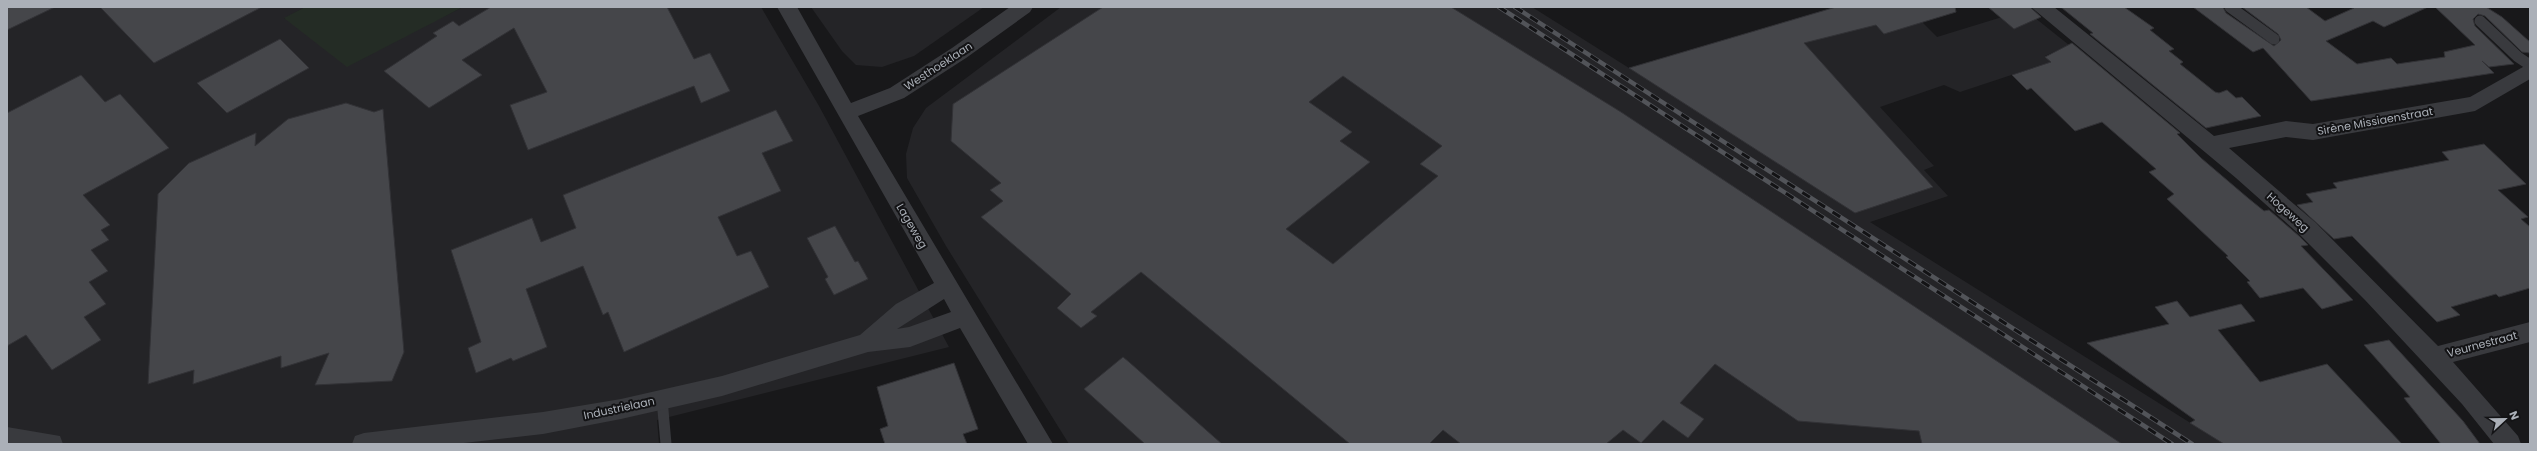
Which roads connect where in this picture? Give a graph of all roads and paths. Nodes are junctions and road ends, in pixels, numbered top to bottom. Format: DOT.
graph roads {
  1 [pos="786,7"];
  2 [pos="1023,7"];
  3 [pos="2041,7"];
  4 [pos="2230,7"];
  5 [pos="2480,21"];
  6 [pos="2274,40"];
  7 [pos="2530,65"];
  8 [pos="2530,70"];
  9 [pos="846,113"];
  10 [pos="2212,147"];
  11 [pos="947,287"];
  12 [pos="965,316"];
  13 [pos="2530,332"];
  14 [pos="868,342"];
  15 [pos="2434,357"];
  16 [pos="662,399"];
  17 [pos="7,438"];
  18 [pos="51,444"];
  19 [pos="364,444"];
  20 [pos="666,444"];
  21 [pos="1041,444"];
  22 [pos="2509,444"];
  1 -- 9 [label="street, Lageweg"];
  2 -- 9 [label="street, Westhoeklaan"];
  3 -- 10 [label="street, Hogeweg"];
  4 -- 6 [label="lane"];
  5 -- 7 [label="lane"];
  8 -- 10 [label="street, Sirène Missiaenstraat"];
  9 -- 11 [label="street, Lageweg"];
  10 -- 15 [label="street, Hogeweg"];
  11 -- 12 [label="street, Lageweg"];
  11 -- 14 [label="street"];
  12 -- 14 [label="street, Industrielaan"];
  12 -- 21 [label="street, Lageweg"];
  13 -- 15 [label="street, Veurnestraat"];
  14 -- 16 [label="street, Industrielaan"];
  15 -- 22 [label="street, Hogeweg"];
  16 -- 19 [label="street, Industrielaan"];
  16 -- 20 [label="lane"];
  17 -- 18 [label="street"];
}
